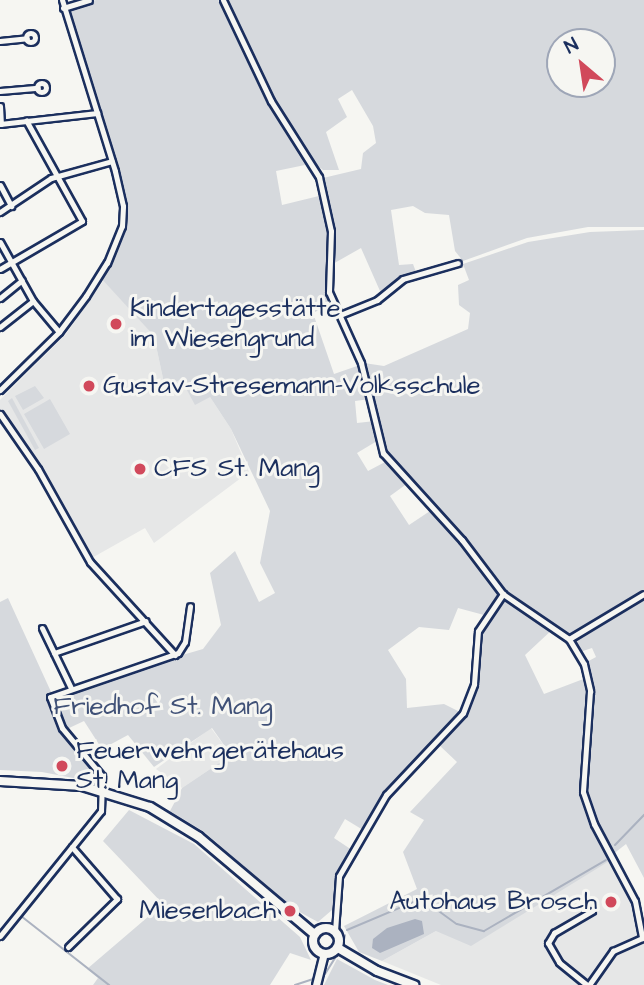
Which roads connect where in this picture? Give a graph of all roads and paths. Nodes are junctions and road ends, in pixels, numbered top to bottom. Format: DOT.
graph roads {
  1 [pos="62,0"];
  2 [pos="89,0"];
  3 [pos="223,0"];
  4 [pos="63,8"];
  5 [pos="27,38"];
  6 [pos="0,41"];
  7 [pos="38,88"];
  8 [pos="0,90"];
  9 [pos="0,106"];
  10 [pos="97,113"];
  11 [pos="26,120"];
  12 [pos="1,124"];
  13 [pos="112,161"];
  14 [pos="57,178"];
  15 [pos="0,185"];
  16 [pos="11,206"];
  17 [pos="0,212"];
  18 [pos="0,242"];
  19 [pos="10,261"];
  20 [pos="458,264"];
  21 [pos="0,269"];
  22 [pos="22,280"];
  23 [pos="0,298"];
  24 [pos="33,301"];
  25 [pos="340,315"];
  26 [pos="0,327"];
  27 [pos="59,332"];
  28 [pos="0,390"];
  29 [pos="0,414"];
  30 [pos="503,594"];
  31 [pos="644,594"];
  32 [pos="190,606"];
  33 [pos="146,621"];
  34 [pos="42,628"];
  35 [pos="569,639"];
  36 [pos="54,653"];
  37 [pos="175,655"];
  38 [pos="71,688"];
  39 [pos="0,781"];
  40 [pos="101,789"];
  41 [pos="72,847"];
  42 [pos="592,911"];
  43 [pos="335,931"];
  44 [pos="314,934"];
  45 [pos="0,936"];
  46 [pos="643,938"];
  47 [pos="68,947"];
  48 [pos="338,948"];
  49 [pos="324,954"];
  50 [pos="316,985"];
  51 [pos="414,985"];
  52 [pos="588,985"];
  1 -- 4 [label="street"];
  2 -- 4 [label="street"];
  3 -- 25 [label="street"];
  4 -- 10 [label="street"];
  5 -- 6 [label="street"];
  7 -- 8 [label="street"];
  9 -- 12 [label="street"];
  10 -- 11 [label="street"];
  10 -- 13 [label="street"];
  11 -- 12 [label="street"];
  11 -- 14 [label="street"];
  13 -- 14 [label="street"];
  13 -- 27 [label="street"];
  14 -- 16 [label="street"];
  14 -- 19 [label="street"];
  15 -- 16 [label="street"];
  16 -- 17 [label="street"];
  18 -- 19 [label="street"];
  19 -- 21 [label="street"];
  19 -- 22 [label="street"];
  20 -- 25 [label="street"];
  22 -- 23 [label="street"];
  22 -- 24 [label="street"];
  24 -- 26 [label="street"];
  24 -- 27 [label="street"];
  25 -- 30 [label="street"];
  27 -- 28 [label="street"];
  29 -- 33 [label="street"];
  30 -- 35 [label="street"];
  30 -- 43 [label="street"];
  31 -- 35 [label="street"];
  32 -- 37 [label="street"];
  33 -- 36 [label="street"];
  33 -- 37 [label="street"];
  34 -- 36 [label="street"];
  35 -- 46 [label="street"];
  36 -- 38 [label="street"];
  37 -- 38 [label="street"];
  38 -- 40 [label="street"];
  39 -- 40 [label="main road"];
  40 -- 41 [label="street"];
  40 -- 44 [label="main road"];
  41 -- 45 [label="street"];
  41 -- 47 [label="street"];
  42 -- 52 [label="street"];
  43 -- 44 [label="main road"];
  43 -- 48 [label="main road"];
  44 -- 49 [label="main road"];
  46 -- 52 [label="street"];
  48 -- 49 [label="main road"];
  48 -- 51 [label="main road"];
  49 -- 50 [label="street"];
}
